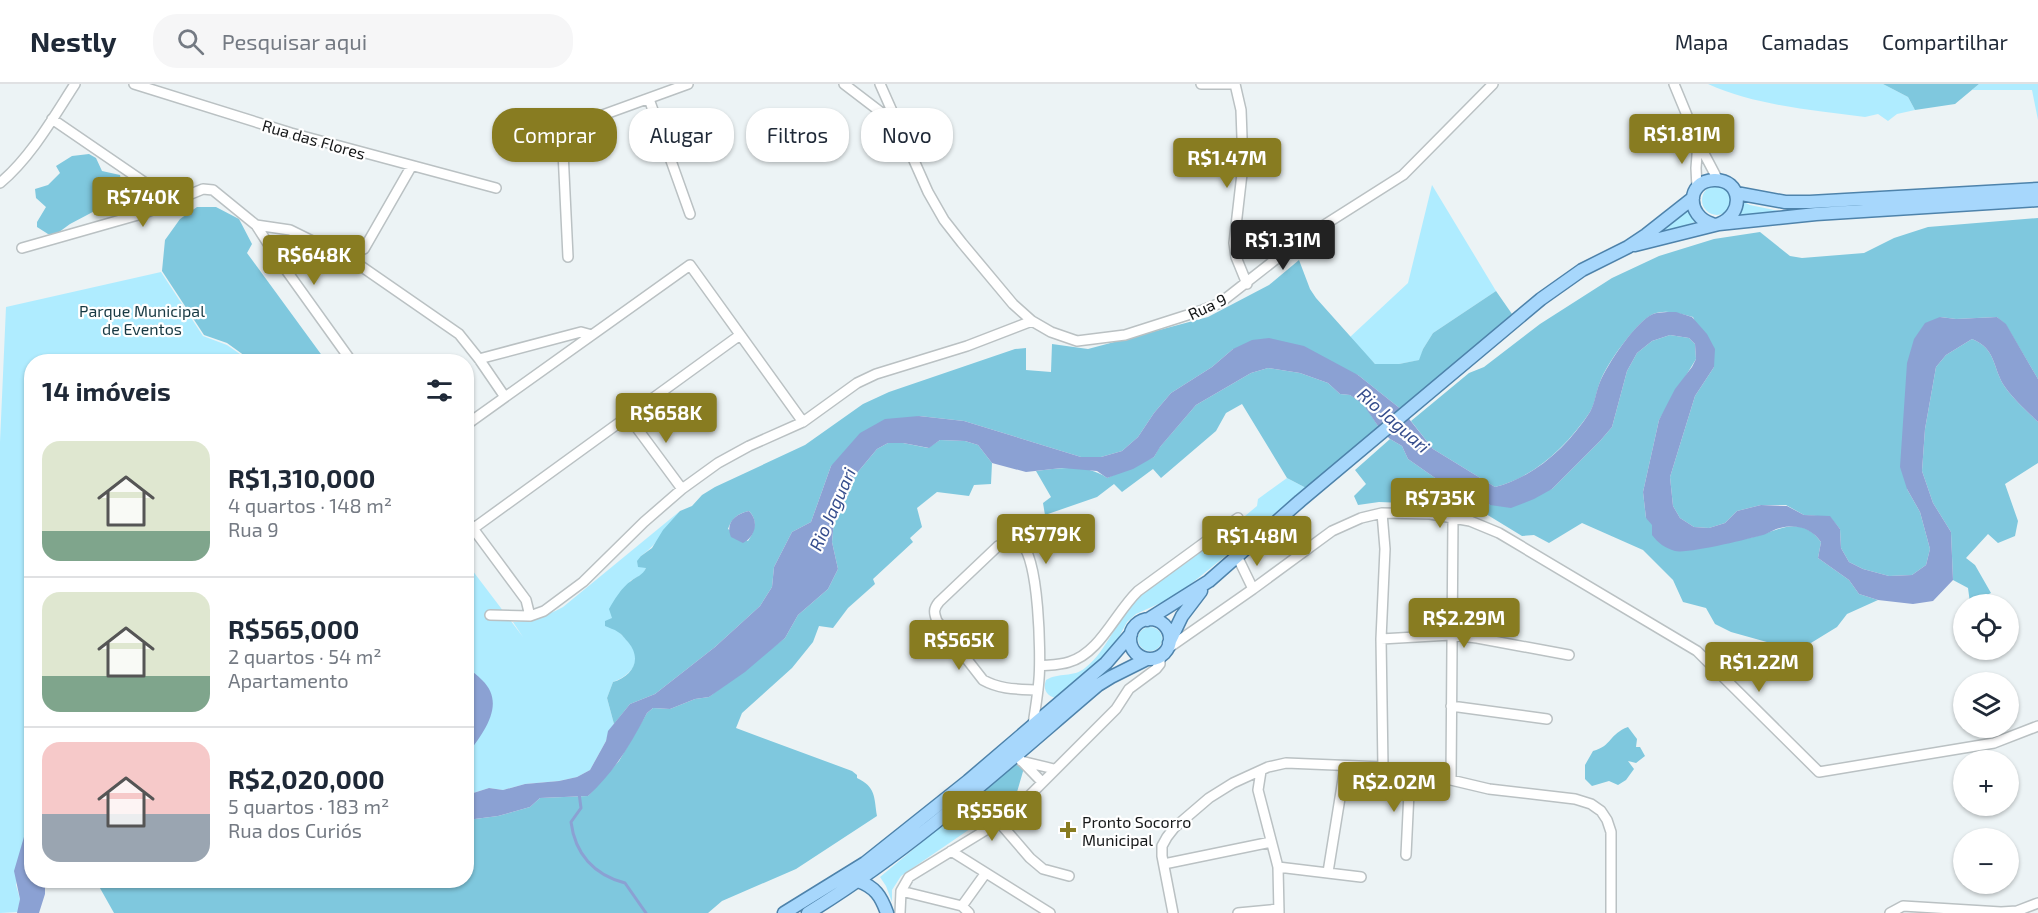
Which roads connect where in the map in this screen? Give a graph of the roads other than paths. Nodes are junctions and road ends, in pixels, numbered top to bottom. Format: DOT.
graph roads {
  1 [pos="75,84"];
  2 [pos="134,84"];
  3 [pos="688,84"];
  4 [pos="844,84"];
  5 [pos="880,84"];
  6 [pos="1201,84"];
  7 [pos="1235,84"];
  8 [pos="1493,84"];
  9 [pos="1674,84"];
  10 [pos="1481,87"];
  11 [pos="649,99"];
  12 [pos="876,108"];
  13 [pos="890,108"];
  14 [pos="617,110"];
  15 [pos="52,119"];
  16 [pos="1698,142"];
  17 [pos="564,162"];
  18 [pos="914,162"];
  19 [pos="411,167"];
  20 [pos="1718,180"];
  21 [pos="0,183"];
  22 [pos="496,188"];
  23 [pos="2038,189"];
  24 [pos="1695,193"];
  25 [pos="1736,193"];
  26 [pos="2038,200"];
  27 [pos="168,203"];
  28 [pos="690,214"];
  29 [pos="1716,224"];
  30 [pos="256,225"];
  31 [pos="1628,247"];
  32 [pos="22,248"];
  33 [pos="364,249"];
  34 [pos="568,257"];
  35 [pos="1246,284"];
  36 [pos="1032,321"];
  37 [pos="592,335"];
  38 [pos="740,335"];
  39 [pos="346,354"];
  40 [pos="479,359"];
  41 [pos="505,397"];
  42 [pos="628,416"];
  43 [pos="474,419"];
  44 [pos="803,422"];
  45 [pos="682,489"];
  46 [pos="1382,513"];
  47 [pos="1238,518"];
  48 [pos="1453,518"];
  49 [pos="474,528"];
  50 [pos="1237,556"];
  51 [pos="1209,581"];
  52 [pos="1253,589"];
  53 [pos="490,615"];
  54 [pos="530,616"];
  55 [pos="1147,620"];
  56 [pos="1131,634"];
  57 [pos="1451,635"];
  58 [pos="1381,639"];
  59 [pos="1166,649"];
  60 [pos="1569,656"];
  61 [pos="1147,659"];
  62 [pos="1040,666"];
  63 [pos="1038,690"];
  64 [pos="1451,706"];
  65 [pos="1547,719"];
  66 [pos="1033,725"];
  67 [pos="2038,726"];
  68 [pos="1018,758"];
  69 [pos="1345,767"];
  70 [pos="1383,767"];
  71 [pos="1055,768"];
  72 [pos="1261,771"];
  73 [pos="1410,771"];
  74 [pos="1451,780"];
  75 [pos="1041,782"];
  76 [pos="999,822"];
  77 [pos="1271,842"];
  78 [pos="951,851"];
  79 [pos="1406,855"];
  80 [pos="1164,864"];
  81 [pos="1278,867"];
  82 [pos="1328,872"];
  83 [pos="985,874"];
  84 [pos="1069,876"];
  85 [pos="1361,877"];
  86 [pos="858,881"];
  87 [pos="901,891"];
  88 [pos="2038,903"];
  89 [pos="966,910"];
  90 [pos="1279,911"];
  91 [pos="1044,912"];
  92 [pos="784,913"];
  93 [pos="808,913"];
  94 [pos="887,913"];
  95 [pos="900,913"];
  96 [pos="1173,913"];
  97 [pos="1238,913"];
  98 [pos="1611,913"];
  99 [pos="1890,913"];
  1 -- 15 [label="street"];
  2 -- 19 [label="street, Rua das Flores"];
  3 -- 11 [label="street"];
  4 -- 12 [label="street"];
  5 -- 13 [label="street, Rua 9"];
  6 -- 7 [label="street"];
  7 -- 35 [label="street"];
  8 -- 10 [label="street, Rua 9"];
  9 -- 16 [label="street"];
  10 -- 35 [label="street, Rua 9"];
  11 -- 14 [label="street"];
  11 -- 28 [label="street"];
  15 -- 21 [label="street"];
  15 -- 27 [label="street"];
  16 -- 20 [label="street"];
  16 -- 24 [label="street"];
  17 -- 34 [label="street"];
  18 -- 36 [label="street, Rua 9"];
  19 -- 22 [label="street, Rua das Flores"];
  19 -- 33 [label="street"];
  20 -- 24 [label="main road"];
  20 -- 25 [label="main road"];
  23 -- 25 [label="main road"];
  24 -- 29 [label="main road"];
  24 -- 31 [label="main road"];
  25 -- 29 [label="main road"];
  26 -- 29 [label="main road"];
  27 -- 30 [label="street"];
  27 -- 32 [label="street"];
  29 -- 31 [label="main road"];
  30 -- 39 [label="street"];
  30 -- 40 [label="street"];
  31 -- 50 [label="main road"];
  35 -- 36 [label="street, Rua 9"];
  36 -- 44 [label="street"];
  37 -- 38 [label="street"];
  37 -- 40 [label="street"];
  37 -- 41 [label="street"];
  38 -- 42 [label="street"];
  38 -- 44 [label="street"];
  40 -- 41 [label="street"];
  41 -- 43 [label="street"];
  42 -- 45 [label="street"];
  42 -- 49 [label="street"];
  44 -- 45 [label="street"];
  45 -- 54 [label="street"];
  46 -- 48 [label="street"];
  46 -- 52 [label="street"];
  46 -- 58 [label="street"];
  47 -- 62 [label="street"];
  48 -- 57 [label="street"];
  48 -- 67 [label="street"];
  49 -- 54 [label="street"];
  50 -- 51 [label="main road"];
  50 -- 52 [label="street"];
  51 -- 55 [label="main road"];
  51 -- 59 [label="main road"];
  52 -- 59 [label="street"];
  53 -- 54 [label="street"];
  55 -- 56 [label="main road"];
  55 -- 59 [label="main road"];
  56 -- 61 [label="main road"];
  56 -- 66 [label="main road"];
  57 -- 58 [label="street"];
  57 -- 60 [label="street"];
  57 -- 64 [label="street"];
  58 -- 70 [label="street"];
  59 -- 61 [label="main road"];
  59 -- 71 [label="street"];
  61 -- 68 [label="main road"];
  62 -- 63 [label="street"];
  62 -- 63 [label="street"];
  63 -- 66 [label="street"];
  64 -- 65 [label="street"];
  64 -- 74 [label="street"];
  66 -- 92 [label="main road"];
  68 -- 71 [label="street"];
  68 -- 75 [label="street"];
  68 -- 86 [label="main road"];
  69 -- 70 [label="street"];
  69 -- 72 [label="street"];
  69 -- 82 [label="street"];
  70 -- 73 [label="street"];
  71 -- 75 [label="street"];
  72 -- 77 [label="street"];
  72 -- 80 [label="street"];
  73 -- 74 [label="street"];
  73 -- 79 [label="street"];
  74 -- 98 [label="street"];
  75 -- 76 [label="street"];
  76 -- 78 [label="street"];
  76 -- 84 [label="street"];
  77 -- 80 [label="street"];
  77 -- 81 [label="street"];
  78 -- 83 [label="street"];
  78 -- 87 [label="street"];
  80 -- 96 [label="street"];
  81 -- 82 [label="street"];
  81 -- 90 [label="street"];
  82 -- 85 [label="street"];
  83 -- 89 [label="street"];
  83 -- 91 [label="street"];
  86 -- 93 [label="main road"];
  86 -- 94 [label="main road"];
  87 -- 89 [label="street"];
  87 -- 95 [label="street"];
  88 -- 99 [label="street"];
  90 -- 97 [label="street"];
}
